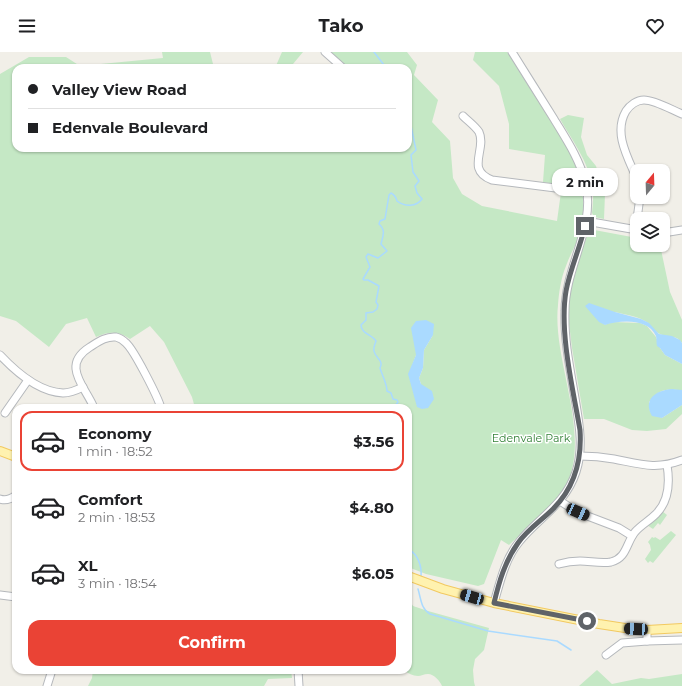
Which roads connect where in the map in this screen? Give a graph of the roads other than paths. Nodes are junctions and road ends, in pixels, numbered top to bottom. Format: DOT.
graph roads {
  1 [pos="325,52"];
  2 [pos="512,52"];
  3 [pos="338,64"];
  4 [pos="682,114"];
  5 [pos="463,116"];
  6 [pos="631,164"];
  7 [pos="587,192"];
  8 [pos="586,221"];
  9 [pos="630,229"];
  10 [pos="682,230"];
  11 [pos="670,232"];
  12 [pos="0,355"];
  13 [pos="28,380"];
  14 [pos="83,386"];
  15 [pos="92,404"];
  16 [pos="159,404"];
  17 [pos="5,413"];
  18 [pos="0,451"];
  19 [pos="12,455"];
  20 [pos="580,456"];
  21 [pos="682,460"];
  22 [pos="666,465"];
  23 [pos="12,497"];
  24 [pos="0,499"];
  25 [pos="560,501"];
  26 [pos="632,536"];
  27 [pos="558,564"];
  28 [pos="412,577"];
  29 [pos="0,595"];
  30 [pos="12,596"];
  31 [pos="494,603"];
  32 [pos="682,628"];
  33 [pos="647,630"];
  34 [pos="647,640"];
  35 [pos="682,640"];
  36 [pos="606,655"];
  37 [pos="51,674"];
  38 [pos="298,674"];
  39 [pos="48,686"];
  40 [pos="299,686"];
  1 -- 3 [label="street"];
  2 -- 7 [label="street"];
  4 -- 6 [label="street"];
  5 -- 7 [label="street"];
  7 -- 8 [label="street"];
  8 -- 9 [label="street"];
  8 -- 20 [label="street"];
  10 -- 11 [label="street"];
  12 -- 13 [label="street"];
  13 -- 14 [label="street"];
  13 -- 17 [label="street"];
  14 -- 15 [label="street"];
  14 -- 16 [label="street"];
  18 -- 19 [label="main road"];
  20 -- 22 [label="street"];
  20 -- 25 [label="street"];
  21 -- 22 [label="street"];
  22 -- 26 [label="street"];
  23 -- 24 [label="street"];
  25 -- 26 [label="street"];
  25 -- 31 [label="street"];
  26 -- 27 [label="street"];
  28 -- 31 [label="main road"];
  29 -- 30 [label="street"];
  31 -- 33 [label="main road"];
  32 -- 33 [label="main road"];
  33 -- 34 [label="street"];
  34 -- 35 [label="street"];
  34 -- 36 [label="street"];
  37 -- 39 [label="street"];
  38 -- 40 [label="street"];
}
